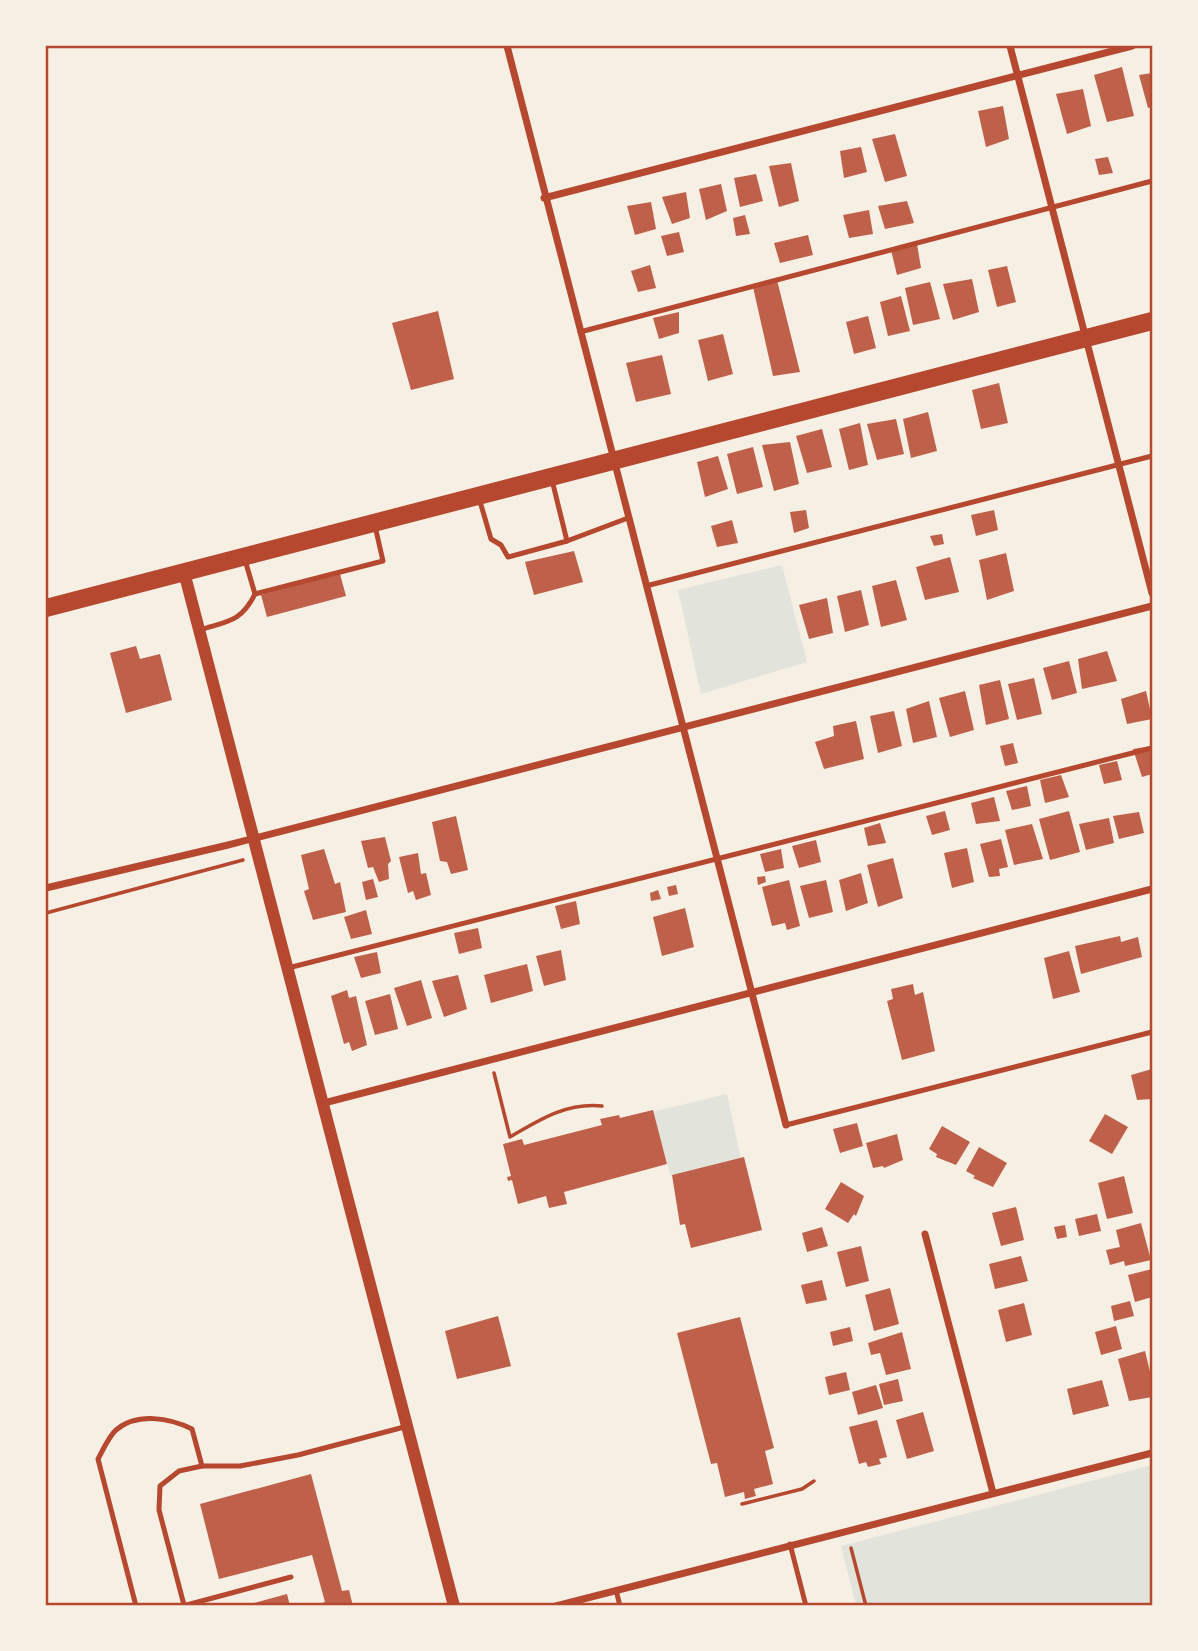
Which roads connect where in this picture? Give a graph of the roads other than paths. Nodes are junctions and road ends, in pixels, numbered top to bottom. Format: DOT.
graph roads {
  1 [pos="507,46"];
  2 [pos="1010,46"];
  3 [pos="1132,46"];
  4 [pos="1018,75"];
  5 [pos="1153,181"];
  6 [pos="544,198"];
  7 [pos="1052,208"];
  8 [pos="1153,321"];
  9 [pos="580,332"];
  10 [pos="1086,338"];
  11 [pos="1153,456"];
  12 [pos="613,461"];
  13 [pos="1119,465"];
  14 [pos="551,477"];
  15 [pos="478,496"];
  16 [pos="628,517"];
  17 [pos="374,523"];
  18 [pos="567,541"];
  19 [pos="245,556"];
  20 [pos="184,572"];
  21 [pos="646,586"];
  22 [pos="1153,593"];
  23 [pos="255,594"];
  24 [pos="1153,606"];
  25 [pos="46,608"];
  26 [pos="200,630"];
  27 [pos="682,727"];
  28 [pos="1153,748"];
  29 [pos="254,838"];
  30 [pos="717,859"];
  31 [pos="46,888"];
  32 [pos="1153,889"];
  33 [pos="288,968"];
  34 [pos="751,993"];
  35 [pos="1153,1032"];
  36 [pos="324,1103"];
  37 [pos="786,1125"];
  38 [pos="925,1234"];
  39 [pos="408,1426"];
  40 [pos="1153,1453"];
  41 [pos="202,1466"];
  42 [pos="993,1493"];
  43 [pos="790,1544"];
  44 [pos="291,1577"];
  45 [pos="616,1590"];
  46 [pos="136,1605"];
  47 [pos="183,1605"];
  48 [pos="454,1605"];
  49 [pos="556,1605"];
  50 [pos="620,1605"];
  51 [pos="806,1605"];
  1 -- 6 [label="street"];
  2 -- 4 [label="street"];
  3 -- 4 [label="street"];
  4 -- 6 [label="street"];
  4 -- 7 [label="street"];
  5 -- 7 [label="lane"];
  6 -- 9 [label="street"];
  7 -- 9 [label="lane"];
  7 -- 10 [label="street"];
  8 -- 10 [label="main road"];
  9 -- 12 [label="street"];
  10 -- 12 [label="main road"];
  10 -- 13 [label="street"];
  11 -- 13 [label="lane"];
  12 -- 14 [label="main road"];
  12 -- 16 [label="street"];
  13 -- 21 [label="lane"];
  13 -- 22 [label="street"];
  14 -- 15 [label="main road"];
  14 -- 18 [label="lane"];
  15 -- 17 [label="main road"];
  15 -- 18 [label="lane"];
  16 -- 18 [label="lane"];
  16 -- 21 [label="street"];
  17 -- 19 [label="main road"];
  17 -- 23 [label="lane"];
  19 -- 20 [label="main road"];
  19 -- 23 [label="lane"];
  20 -- 25 [label="main road"];
  20 -- 26 [label="street"];
  21 -- 27 [label="street"];
  23 -- 26 [label="lane"];
  24 -- 27 [label="street"];
  26 -- 29 [label="street"];
  27 -- 29 [label="street"];
  27 -- 30 [label="street"];
  28 -- 30 [label="lane"];
  29 -- 31 [label="street"];
  29 -- 33 [label="street"];
  30 -- 33 [label="lane"];
  30 -- 34 [label="street"];
  32 -- 34 [label="street"];
  33 -- 36 [label="street"];
  34 -- 36 [label="street"];
  34 -- 37 [label="street"];
  35 -- 37 [label="lane"];
  36 -- 39 [label="street"];
  38 -- 42 [label="street"];
  39 -- 41 [label="lane"];
  39 -- 48 [label="street"];
  40 -- 42 [label="street"];
  41 -- 46 [label="lane"];
  41 -- 47 [label="lane"];
  42 -- 43 [label="street"];
  43 -- 45 [label="street"];
  43 -- 51 [label="lane"];
  44 -- 47 [label="lane"];
  45 -- 49 [label="street"];
  45 -- 50 [label="lane"];
}
